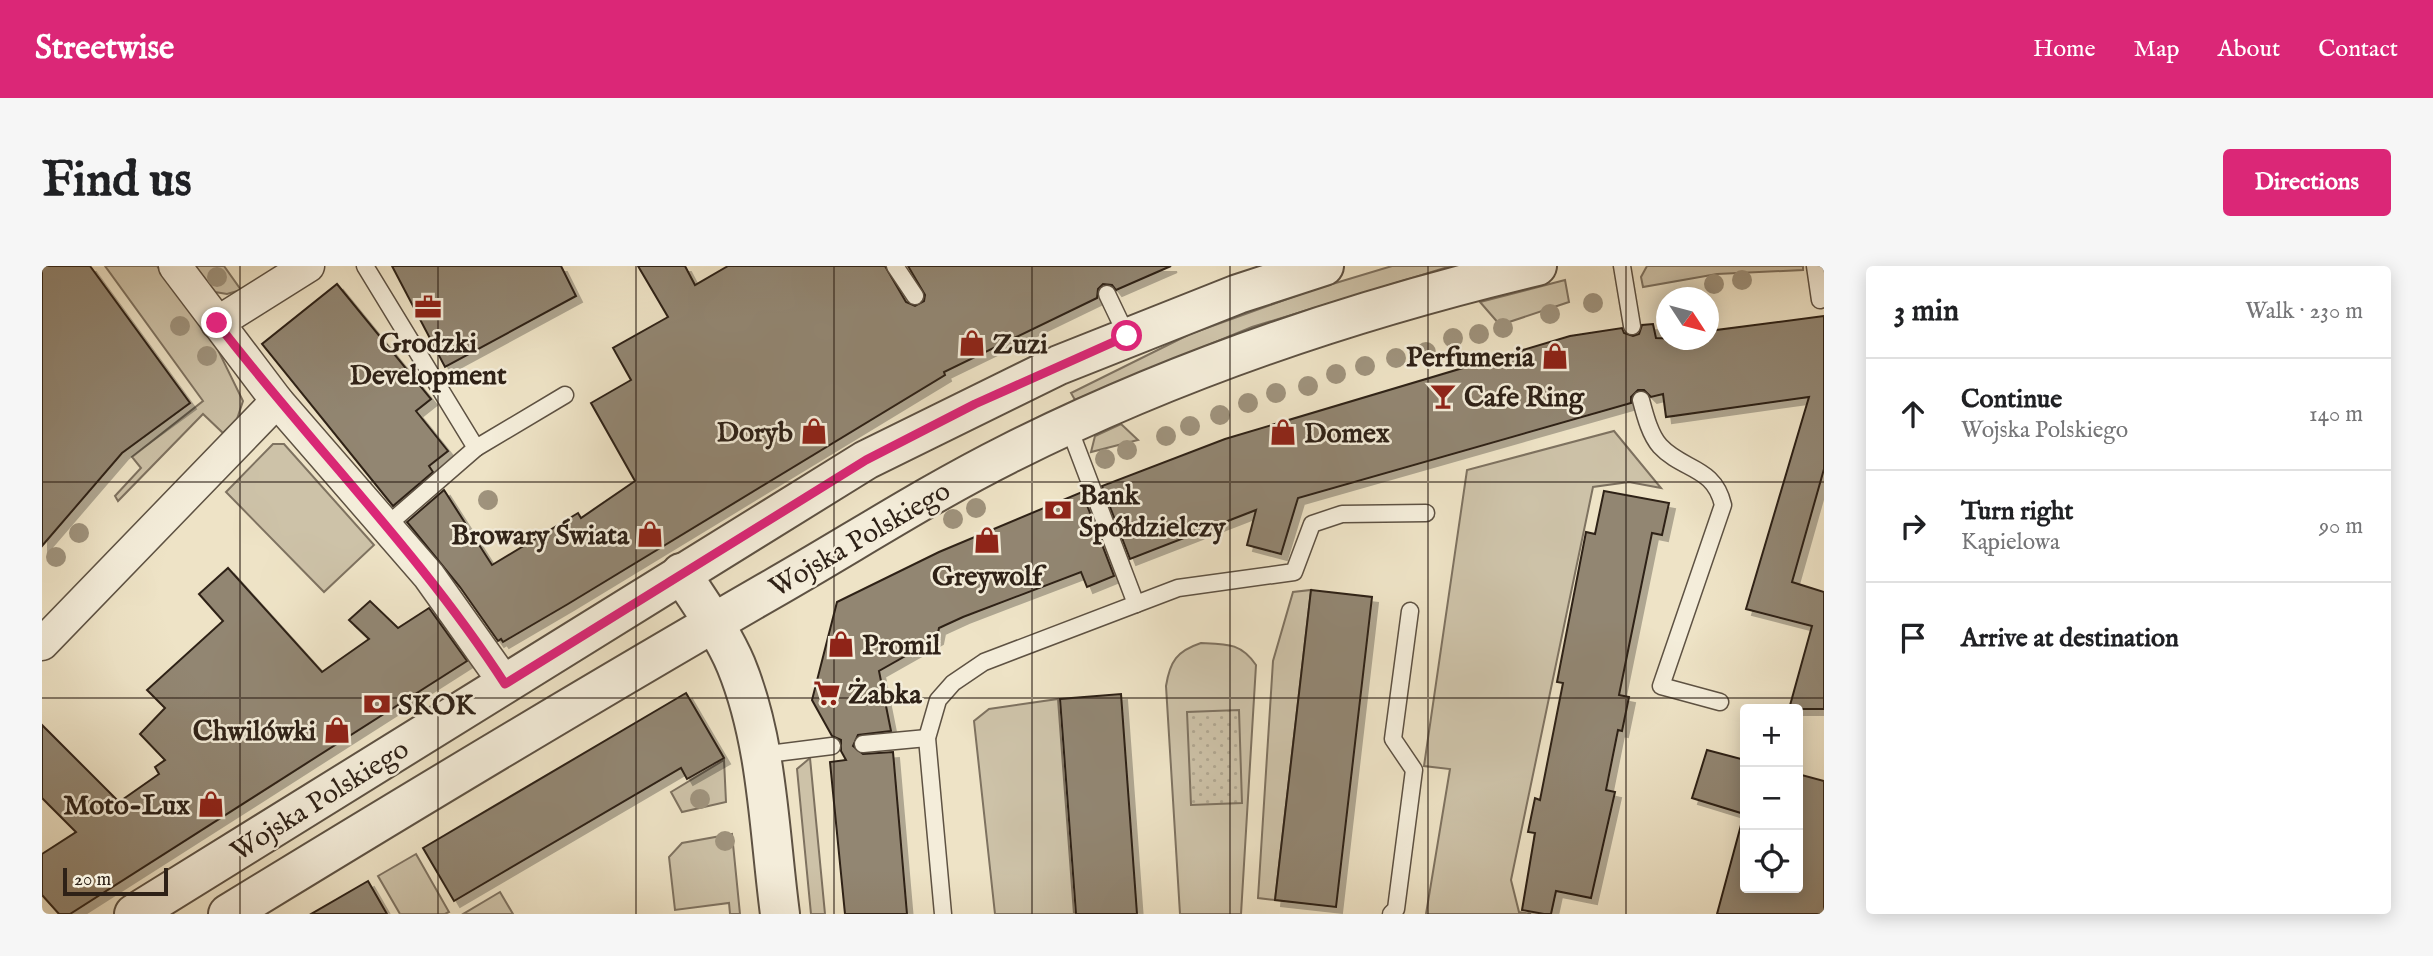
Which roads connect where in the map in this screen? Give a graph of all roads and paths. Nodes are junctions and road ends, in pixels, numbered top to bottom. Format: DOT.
graph roads {
  1 [pos="175,266"];
  2 [pos="308,266"];
  3 [pos="365,266"];
  4 [pos="895,266"];
  5 [pos="1324,266"];
  6 [pos="1537,266"];
  7 [pos="1622,266"];
  8 [pos="1815,266"];
  9 [pos="1107,294"];
  10 [pos="915,296"];
  11 [pos="1819,300"];
  12 [pos="217,323"];
  13 [pos="1632,326"];
  14 [pos="1127,336"];
  15 [pos="565,395"];
  16 [pos="1641,400"];
  17 [pos="277,401"];
  18 [pos="1068,425"];
  19 [pos="477,448"];
  20 [pos="1426,513"];
  21 [pos="386,527"];
  22 [pos="681,573"];
  23 [pos="1136,604"];
  24 [pos="1409,611"];
  25 [pos="713,622"];
  26 [pos="42,644"];
  27 [pos="505,684"];
  28 [pos="1720,702"];
  29 [pos="928,738"];
  30 [pos="863,744"];
  31 [pos="832,746"];
  32 [pos="760,755"];
  33 [pos="134,914"];
  34 [pos="228,914"];
  35 [pos="780,914"];
  36 [pos="943,914"];
  37 [pos="1391,914"];
  1 -- 12 [label="street"];
  2 -- 12 [label="street"];
  3 -- 19 [label="lane"];
  4 -- 10 [label="lane"];
  5 -- 14 [label="street, Wojska Polskiego"];
  6 -- 18 [label="street, Wojska Polskiego"];
  7 -- 13 [label="lane"];
  8 -- 11 [label="lane"];
  9 -- 14 [label="lane"];
  12 -- 17 [label="street"];
  14 -- 22 [label="street, Wojska Polskiego"];
  15 -- 19 [label="lane"];
  16 -- 28 [label="lane"];
  17 -- 21 [label="street"];
  17 -- 26 [label="street"];
  18 -- 23 [label="lane"];
  18 -- 25 [label="street, Wojska Polskiego"];
  19 -- 21 [label="lane"];
  20 -- 23 [label="lane"];
  21 -- 27 [label="street"];
  22 -- 25 [label="street"];
  22 -- 27 [label="street, Wojska Polskiego"];
  23 -- 29 [label="lane"];
  24 -- 37 [label="lane"];
  25 -- 32 [label="street"];
  25 -- 34 [label="street, Wojska Polskiego"];
  27 -- 33 [label="street, Wojska Polskiego"];
  29 -- 30 [label="lane"];
  29 -- 36 [label="lane"];
  31 -- 32 [label="lane"];
  32 -- 35 [label="street"];
}
